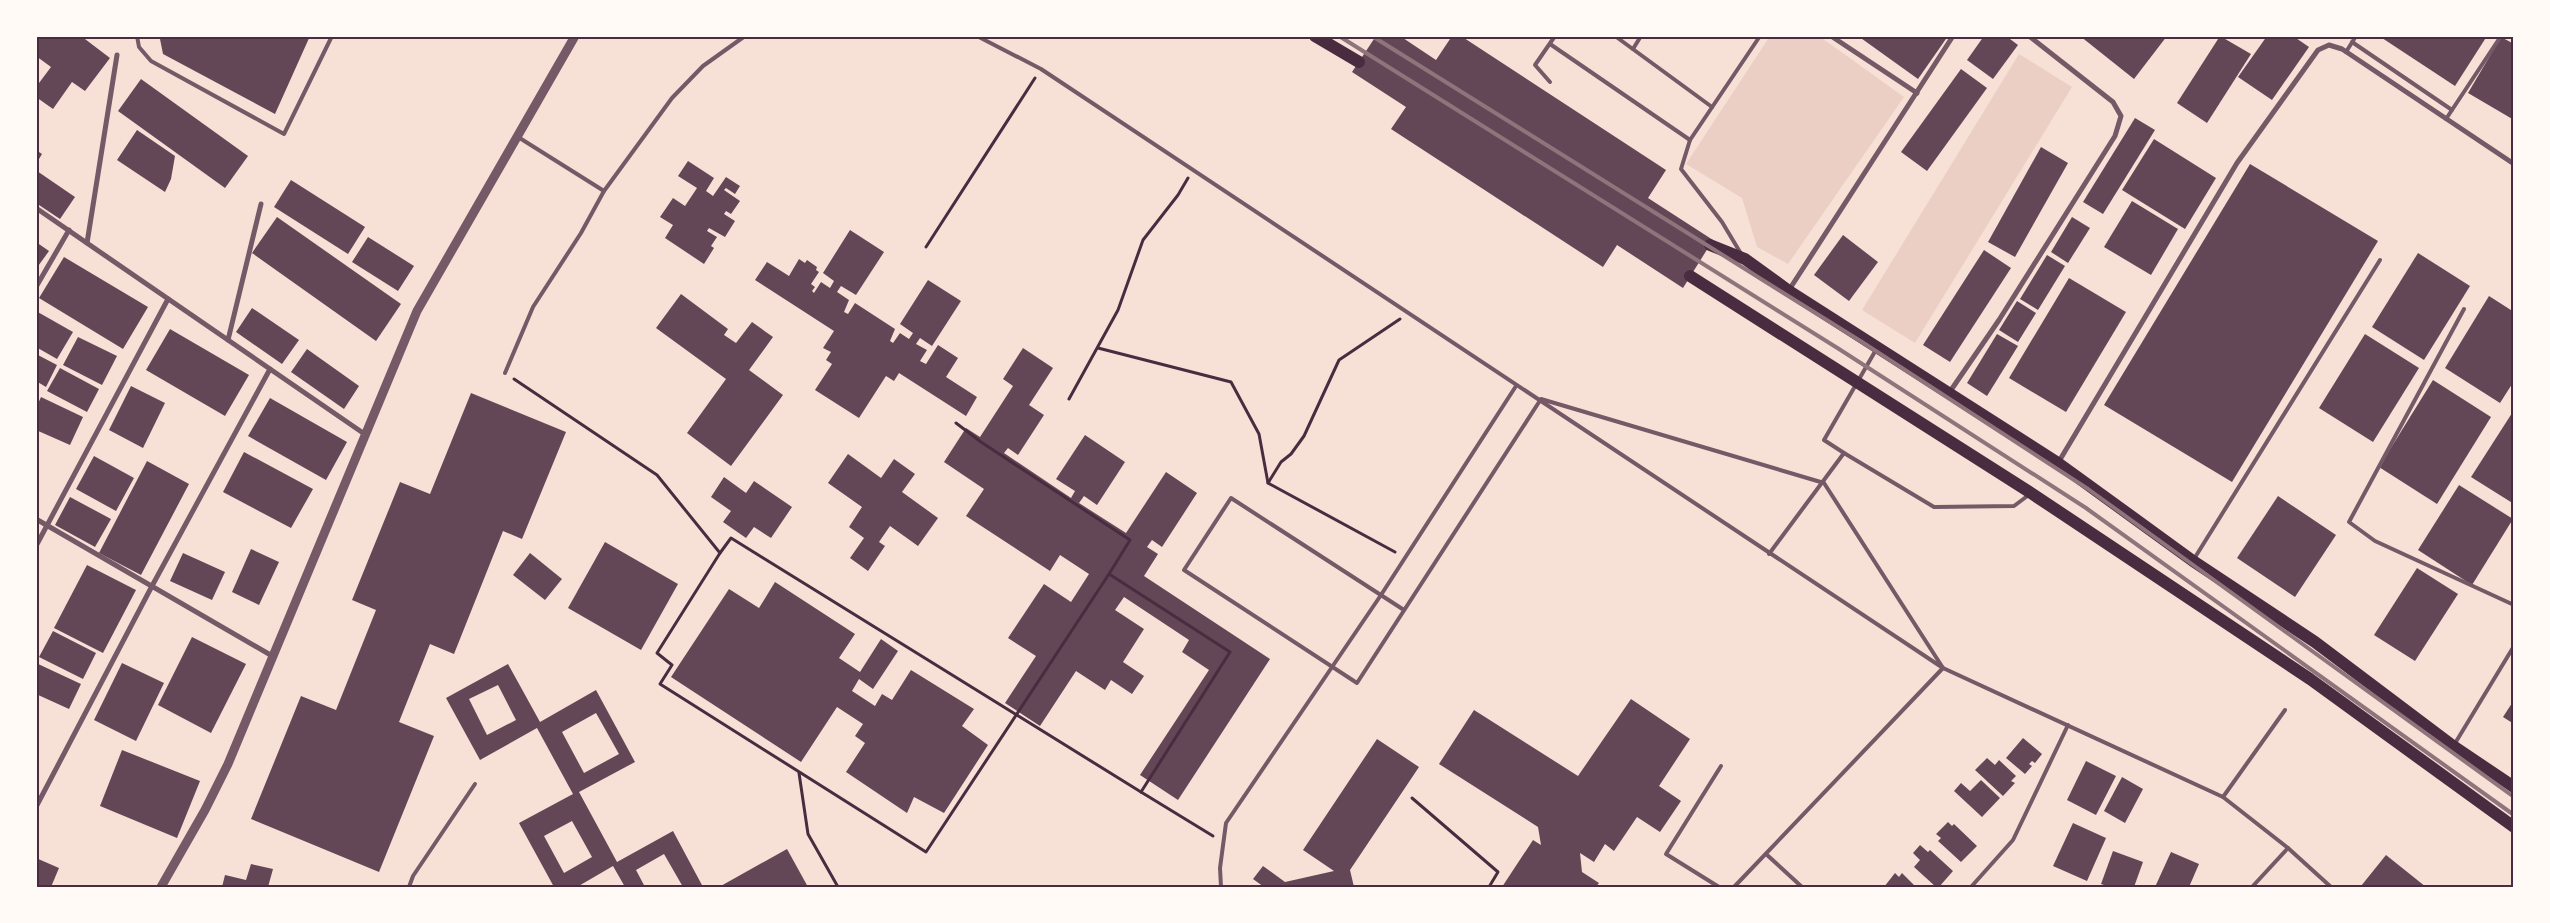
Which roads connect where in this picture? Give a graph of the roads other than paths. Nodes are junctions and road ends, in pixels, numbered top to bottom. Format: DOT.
graph roads {
  1 [pos="137,36"];
  2 [pos="332,36"];
  3 [pos="575,36"];
  4 [pos="745,36"];
  5 [pos="977,36"];
  6 [pos="1314,36"];
  7 [pos="1556,36"];
  8 [pos="1615,36"];
  9 [pos="1641,36"];
  10 [pos="1760,36"];
  11 [pos="1831,36"];
  12 [pos="1954,36"];
  13 [pos="2029,36"];
  14 [pos="2356,36"];
  15 [pos="2501,36"];
  16 [pos="2352,42"];
  17 [pos="1550,44"];
  18 [pos="1633,48"];
  19 [pos="2346,52"];
  20 [pos="117,55"];
  21 [pos="1358,62"];
  22 [pos="1550,82"];
  23 [pos="1917,93"];
  24 [pos="1712,107"];
  25 [pos="2452,110"];
  26 [pos="2446,119"];
  27 [pos="518,137"];
  28 [pos="1690,140"];
  29 [pos="2514,164"];
  30 [pos="604,191"];
  31 [pos="261,204"];
  32 [pos="36,208"];
  33 [pos="68,230"];
  34 [pos="87,243"];
  35 [pos="1710,245"];
  36 [pos="1745,259"];
  37 [pos="2380,260"];
  38 [pos="1690,276"];
  39 [pos="36,287"];
  40 [pos="1789,291"];
  41 [pos="168,299"];
  42 [pos="2464,309"];
  43 [pos="228,340"];
  44 [pos="1878,346"];
  45 [pos="270,369"];
  46 [pos="505,373"];
  47 [pos="1856,382"];
  48 [pos="1516,386"];
  49 [pos="1948,394"];
  50 [pos="1541,399"];
  51 [pos="366,434"];
  52 [pos="1844,453"];
  53 [pos="2058,463"];
  54 [pos="1824,483"];
  55 [pos="2031,493"];
  56 [pos="36,519"];
  57 [pos="47,526"];
  58 [pos="36,546"];
  59 [pos="1769,554"];
  60 [pos="2193,561"];
  61 [pos="152,586"];
  62 [pos="1381,595"];
  63 [pos="2514,605"];
  64 [pos="1404,610"];
  65 [pos="2514,646"];
  66 [pos="274,657"];
  67 [pos="1331,666"];
  68 [pos="1943,668"];
  69 [pos="2285,710"];
  70 [pos="2068,725"];
  71 [pos="2453,746"];
  72 [pos="1721,766"];
  73 [pos="476,784"];
  74 [pos="2514,787"];
  75 [pos="2223,797"];
  76 [pos="36,807"];
  77 [pos="2514,827"];
  78 [pos="2288,848"];
  79 [pos="1766,854"];
  80 [pos="161,887"];
  81 [pos="409,887"];
  82 [pos="1220,887"];
  83 [pos="1719,887"];
  84 [pos="1734,887"];
  85 [pos="1802,887"];
  86 [pos="1971,887"];
  87 [pos="2252,887"];
  88 [pos="2331,887"];
  1 -- 2 [label="lane"];
  3 -- 27 [label="street"];
  4 -- 30 [label="lane"];
  5 -- 48 [label="lane"];
  6 -- 21 [label="main road"];
  7 -- 17 [label="lane"];
  8 -- 18 [label="lane"];
  9 -- 18 [label="lane"];
  10 -- 24 [label="lane"];
  11 -- 23 [label="street"];
  12 -- 23 [label="street"];
  13 -- 49 [label="street"];
  14 -- 16 [label="lane"];
  15 -- 25 [label="lane"];
  16 -- 19 [label="lane"];
  16 -- 25 [label="lane"];
  17 -- 22 [label="lane"];
  17 -- 28 [label="lane"];
  18 -- 24 [label="lane"];
  19 -- 26 [label="street"];
  19 -- 53 [label="street"];
  20 -- 34 [label="street"];
  23 -- 40 [label="street"];
  24 -- 28 [label="lane"];
  25 -- 26 [label="lane"];
  26 -- 29 [label="street"];
  27 -- 30 [label="lane"];
  27 -- 51 [label="street"];
  28 -- 36 [label="lane"];
  30 -- 46 [label="lane"];
  31 -- 43 [label="street"];
  32 -- 33 [label="street"];
  33 -- 34 [label="street"];
  33 -- 39 [label="street"];
  34 -- 41 [label="street"];
  35 -- 36 [label="main road"];
  36 -- 40 [label="main road"];
  37 -- 60 [label="lane"];
  38 -- 47 [label="main road"];
  40 -- 44 [label="main road"];
  41 -- 43 [label="street"];
  41 -- 57 [label="street"];
  42 -- 63 [label="lane"];
  43 -- 45 [label="street"];
  44 -- 47 [label="lane"];
  44 -- 49 [label="main road"];
  45 -- 51 [label="street"];
  45 -- 61 [label="street"];
  47 -- 52 [label="lane"];
  47 -- 55 [label="main road"];
  48 -- 50 [label="lane"];
  48 -- 62 [label="lane"];
  49 -- 53 [label="main road"];
  50 -- 54 [label="lane"];
  50 -- 59 [label="lane"];
  50 -- 64 [label="lane"];
  51 -- 66 [label="street"];
  52 -- 54 [label="lane"];
  52 -- 55 [label="lane"];
  53 -- 60 [label="main road"];
  54 -- 59 [label="lane"];
  54 -- 68 [label="lane"];
  55 -- 77 [label="main road"];
  56 -- 57 [label="street"];
  57 -- 58 [label="street"];
  57 -- 61 [label="street"];
  59 -- 68 [label="lane"];
  60 -- 71 [label="main road"];
  61 -- 66 [label="street"];
  61 -- 76 [label="street"];
  62 -- 64 [label="lane"];
  62 -- 67 [label="lane"];
  62 -- 67 [label="lane"];
  64 -- 67 [label="lane"];
  65 -- 71 [label="lane"];
  66 -- 80 [label="street"];
  67 -- 82 [label="lane"];
  68 -- 70 [label="lane"];
  68 -- 79 [label="lane"];
  69 -- 75 [label="lane"];
  70 -- 75 [label="lane"];
  70 -- 86 [label="lane"];
  71 -- 74 [label="main road"];
  72 -- 83 [label="lane"];
  73 -- 81 [label="lane"];
  75 -- 78 [label="lane"];
  78 -- 87 [label="lane"];
  78 -- 88 [label="lane"];
  79 -- 84 [label="lane"];
  79 -- 85 [label="lane"];
}
